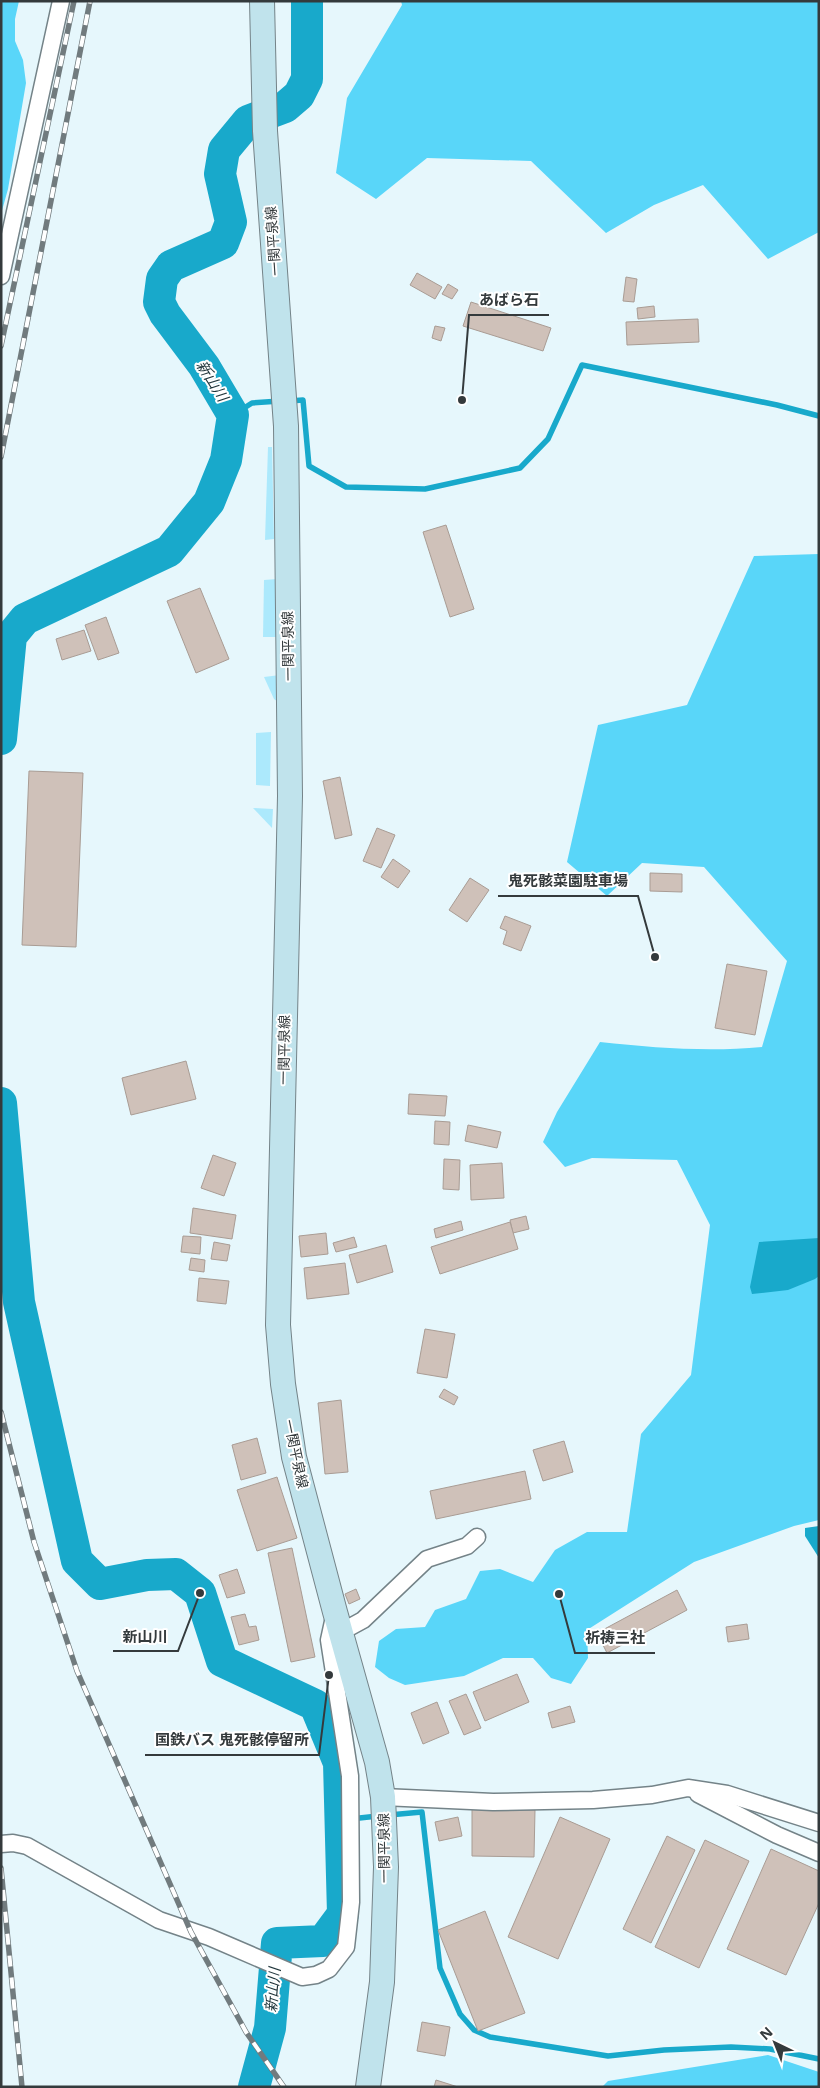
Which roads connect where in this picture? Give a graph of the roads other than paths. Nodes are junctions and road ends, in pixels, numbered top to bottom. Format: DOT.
graph roads {
  1 [pos="61,1"];
  2 [pos="262,1"];
  3 [pos="1,276"];
  4 [pos="477,1537"];
  5 [pos="338,1622"];
  6 [pos="688,1788"];
  7 [pos="383,1797"];
  8 [pos="819,1823"];
  9 [pos="1,1844"];
  10 [pos="819,1854"];
  11 [pos="368,2087"];
  1 -- 3 [label="street"];
  2 -- 5 [label="main road, 一関平泉線"];
  4 -- 5 [label="street"];
  5 -- 7 [label="main road, 一関平泉線"];
  5 -- 9 [label="street"];
  6 -- 7 [label="street"];
  6 -- 8 [label="street"];
  6 -- 10 [label="street"];
  7 -- 11 [label="main road, 一関平泉線"];
}
